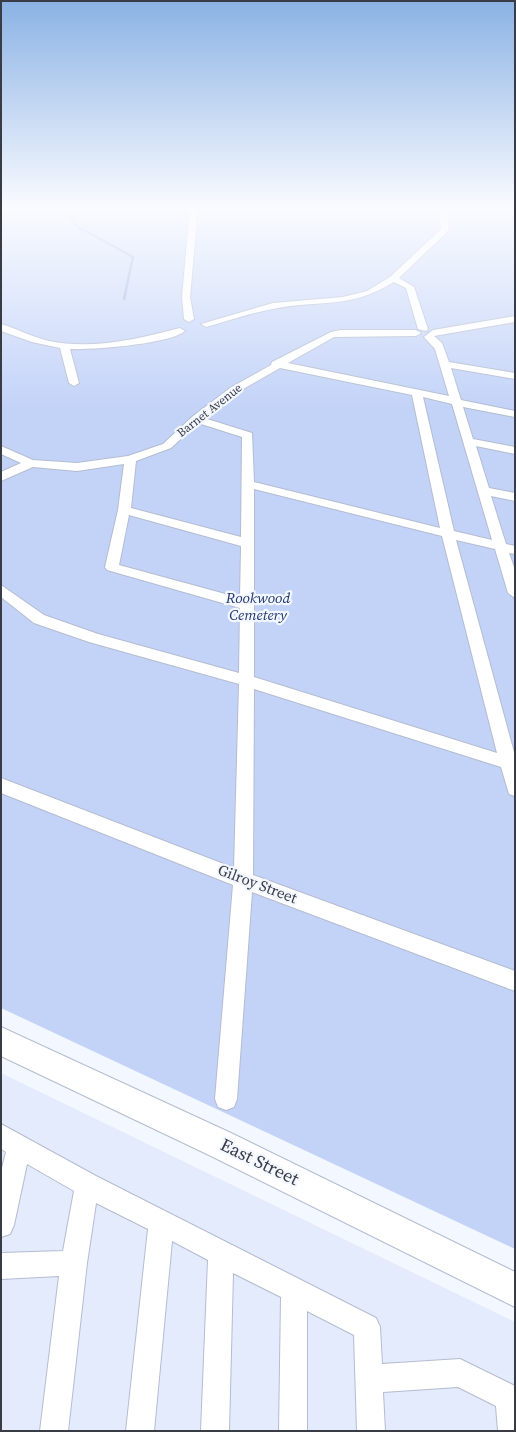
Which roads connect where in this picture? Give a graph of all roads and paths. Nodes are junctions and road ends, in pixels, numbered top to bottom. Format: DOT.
graph roads {
  1 [pos="188,275"];
  2 [pos="397,275"];
  3 [pos="393,279"];
  4 [pos="189,319"];
  5 [pos="515,319"];
  6 [pos="206,324"];
  7 [pos="1,327"];
  8 [pos="180,331"];
  9 [pos="425,333"];
  10 [pos="65,348"];
  11 [pos="276,364"];
  12 [pos="444,364"];
  13 [pos="515,376"];
  14 [pos="74,383"];
  15 [pos="417,392"];
  16 [pos="454,401"];
  17 [pos="515,414"];
  18 [pos="196,419"];
  19 [pos="467,441"];
  20 [pos="1,449"];
  21 [pos="515,452"];
  22 [pos="130,459"];
  23 [pos="31,462"];
  24 [pos="1,477"];
  25 [pos="247,484"];
  26 [pos="482,490"];
  27 [pos="515,497"];
  28 [pos="124,510"];
  29 [pos="448,533"];
  30 [pos="246,543"];
  31 [pos="500,546"];
  32 [pos="515,550"];
  33 [pos="1,590"];
  34 [pos="515,593"];
  35 [pos="246,605"];
  36 [pos="245,680"];
  37 [pos="511,764"];
  38 [pos="1,785"];
  39 [pos="515,790"];
  40 [pos="243,880"];
  41 [pos="515,981"];
  42 [pos="1,1041"];
  43 [pos="226,1099"];
  44 [pos="10,1142"];
  45 [pos="87,1185"];
  46 [pos="161,1222"];
  47 [pos="1,1226"];
  48 [pos="221,1253"];
  49 [pos="74,1263"];
  50 [pos="1,1266"];
  51 [pos="294,1290"];
  52 [pos="515,1290"];
  53 [pos="369,1378"];
  54 [pos="512,1400"];
  55 [pos="54,1431"];
  56 [pos="140,1431"];
  57 [pos="214,1431"];
  58 [pos="293,1431"];
  59 [pos="372,1431"];
  60 [pos="512,1431"];
  1 -- 4 [label="street"];
  2 -- 3 [label="street"];
  3 -- 6 [label="street"];
  3 -- 9 [label="street"];
  4 -- 6 [label="street"];
  4 -- 8 [label="street"];
  5 -- 9 [label="street, Barnet Avenue"];
  6 -- 8 [label="street"];
  7 -- 10 [label="street"];
  8 -- 10 [label="street"];
  9 -- 11 [label="street, Barnet Avenue"];
  9 -- 12 [label="street"];
  10 -- 14 [label="street"];
  11 -- 15 [label="street"];
  11 -- 18 [label="street, Barnet Avenue"];
  12 -- 13 [label="street"];
  12 -- 16 [label="street"];
  15 -- 16 [label="street"];
  15 -- 29 [label="street"];
  16 -- 17 [label="lane"];
  16 -- 19 [label="street"];
  18 -- 22 [label="street, Barnet Avenue"];
  18 -- 25 [label="street"];
  19 -- 21 [label="street"];
  19 -- 26 [label="street"];
  20 -- 23 [label="street, Barnet Avenue"];
  22 -- 23 [label="street, Barnet Avenue"];
  22 -- 28 [label="street"];
  23 -- 24 [label="lane"];
  25 -- 29 [label="street"];
  25 -- 30 [label="street"];
  26 -- 27 [label="lane"];
  26 -- 31 [label="street"];
  28 -- 30 [label="street"];
  28 -- 35 [label="street"];
  29 -- 31 [label="street"];
  29 -- 37 [label="street"];
  30 -- 35 [label="street"];
  31 -- 32 [label="street"];
  31 -- 34 [label="street"];
  33 -- 36 [label="street"];
  35 -- 36 [label="street"];
  36 -- 37 [label="street"];
  36 -- 40 [label="street"];
  37 -- 39 [label="street"];
  38 -- 40 [label="street, Gilroy Street"];
  40 -- 41 [label="street, Gilroy Street"];
  40 -- 43 [label="street"];
  42 -- 52 [label="main road, East Street"];
  44 -- 45 [label="street"];
  44 -- 47 [label="lane"];
  45 -- 46 [label="street"];
  45 -- 49 [label="street"];
  46 -- 48 [label="street"];
  46 -- 56 [label="street"];
  48 -- 51 [label="street"];
  48 -- 57 [label="street"];
  49 -- 50 [label="street"];
  49 -- 55 [label="street"];
  51 -- 53 [label="street"];
  51 -- 58 [label="lane"];
  53 -- 54 [label="street"];
  53 -- 59 [label="street"];
  54 -- 60 [label="street"];
}
